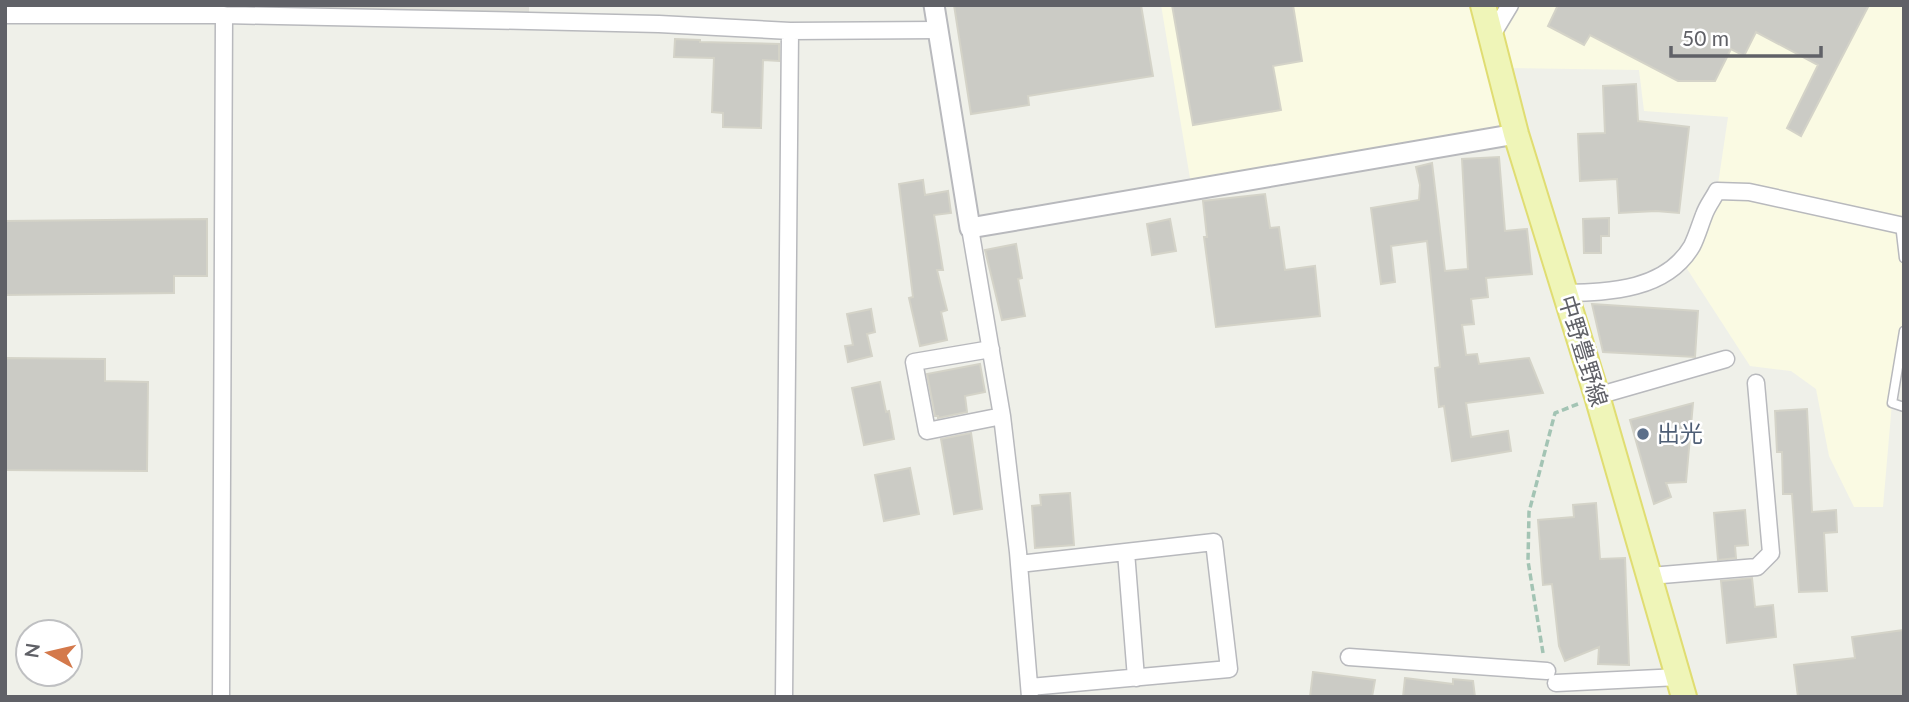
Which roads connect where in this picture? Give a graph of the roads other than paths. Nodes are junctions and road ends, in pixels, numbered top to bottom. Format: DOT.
graph roads {
  1 [pos="934,5"];
  2 [pos="1483,5"];
  3 [pos="1510,5"];
  4 [pos="5,15"];
  5 [pos="224,15"];
  6 [pos="938,30"];
  7 [pos="790,31"];
  8 [pos="1492,35"];
  9 [pos="1516,134"];
  10 [pos="1902,225"];
  11 [pos="971,228"];
  12 [pos="1904,258"];
  13 [pos="1565,293"];
  14 [pos="1904,331"];
  15 [pos="991,349"];
  16 [pos="1726,359"];
  17 [pos="1756,383"];
  18 [pos="1597,396"];
  19 [pos="1904,407"];
  20 [pos="1002,416"];
  21 [pos="1126,552"];
  22 [pos="1019,564"];
  23 [pos="1650,576"];
  24 [pos="1349,657"];
  25 [pos="1136,678"];
  26 [pos="1682,687"];
  27 [pos="1030,692"];
  28 [pos="221,697"];
  29 [pos="783,697"];
  1 -- 6 [label="street"];
  2 -- 8 [label="main road, 中野豊野線"];
  3 -- 8 [label="street"];
  4 -- 5 [label="street"];
  5 -- 7 [label="street"];
  5 -- 28 [label="street"];
  6 -- 7 [label="street"];
  6 -- 11 [label="street"];
  7 -- 29 [label="street"];
  8 -- 9 [label="main road, 中野豊野線"];
  9 -- 11 [label="street"];
  9 -- 13 [label="main road, 中野豊野線"];
  10 -- 12 [label="lane"];
  10 -- 13 [label="street"];
  11 -- 15 [label="street"];
  13 -- 18 [label="main road, 中野豊野線"];
  14 -- 19 [label="lane"];
  15 -- 20 [label="street"];
  15 -- 20 [label="street"];
  16 -- 18 [label="street"];
  17 -- 23 [label="street"];
  18 -- 23 [label="main road, 中野豊野線"];
  20 -- 22 [label="street"];
  21 -- 22 [label="street"];
  21 -- 25 [label="street"];
  21 -- 25 [label="street"];
  22 -- 27 [label="street"];
  23 -- 26 [label="main road, 中野豊野線"];
  24 -- 26 [label="street"];
  25 -- 27 [label="street"];
}
